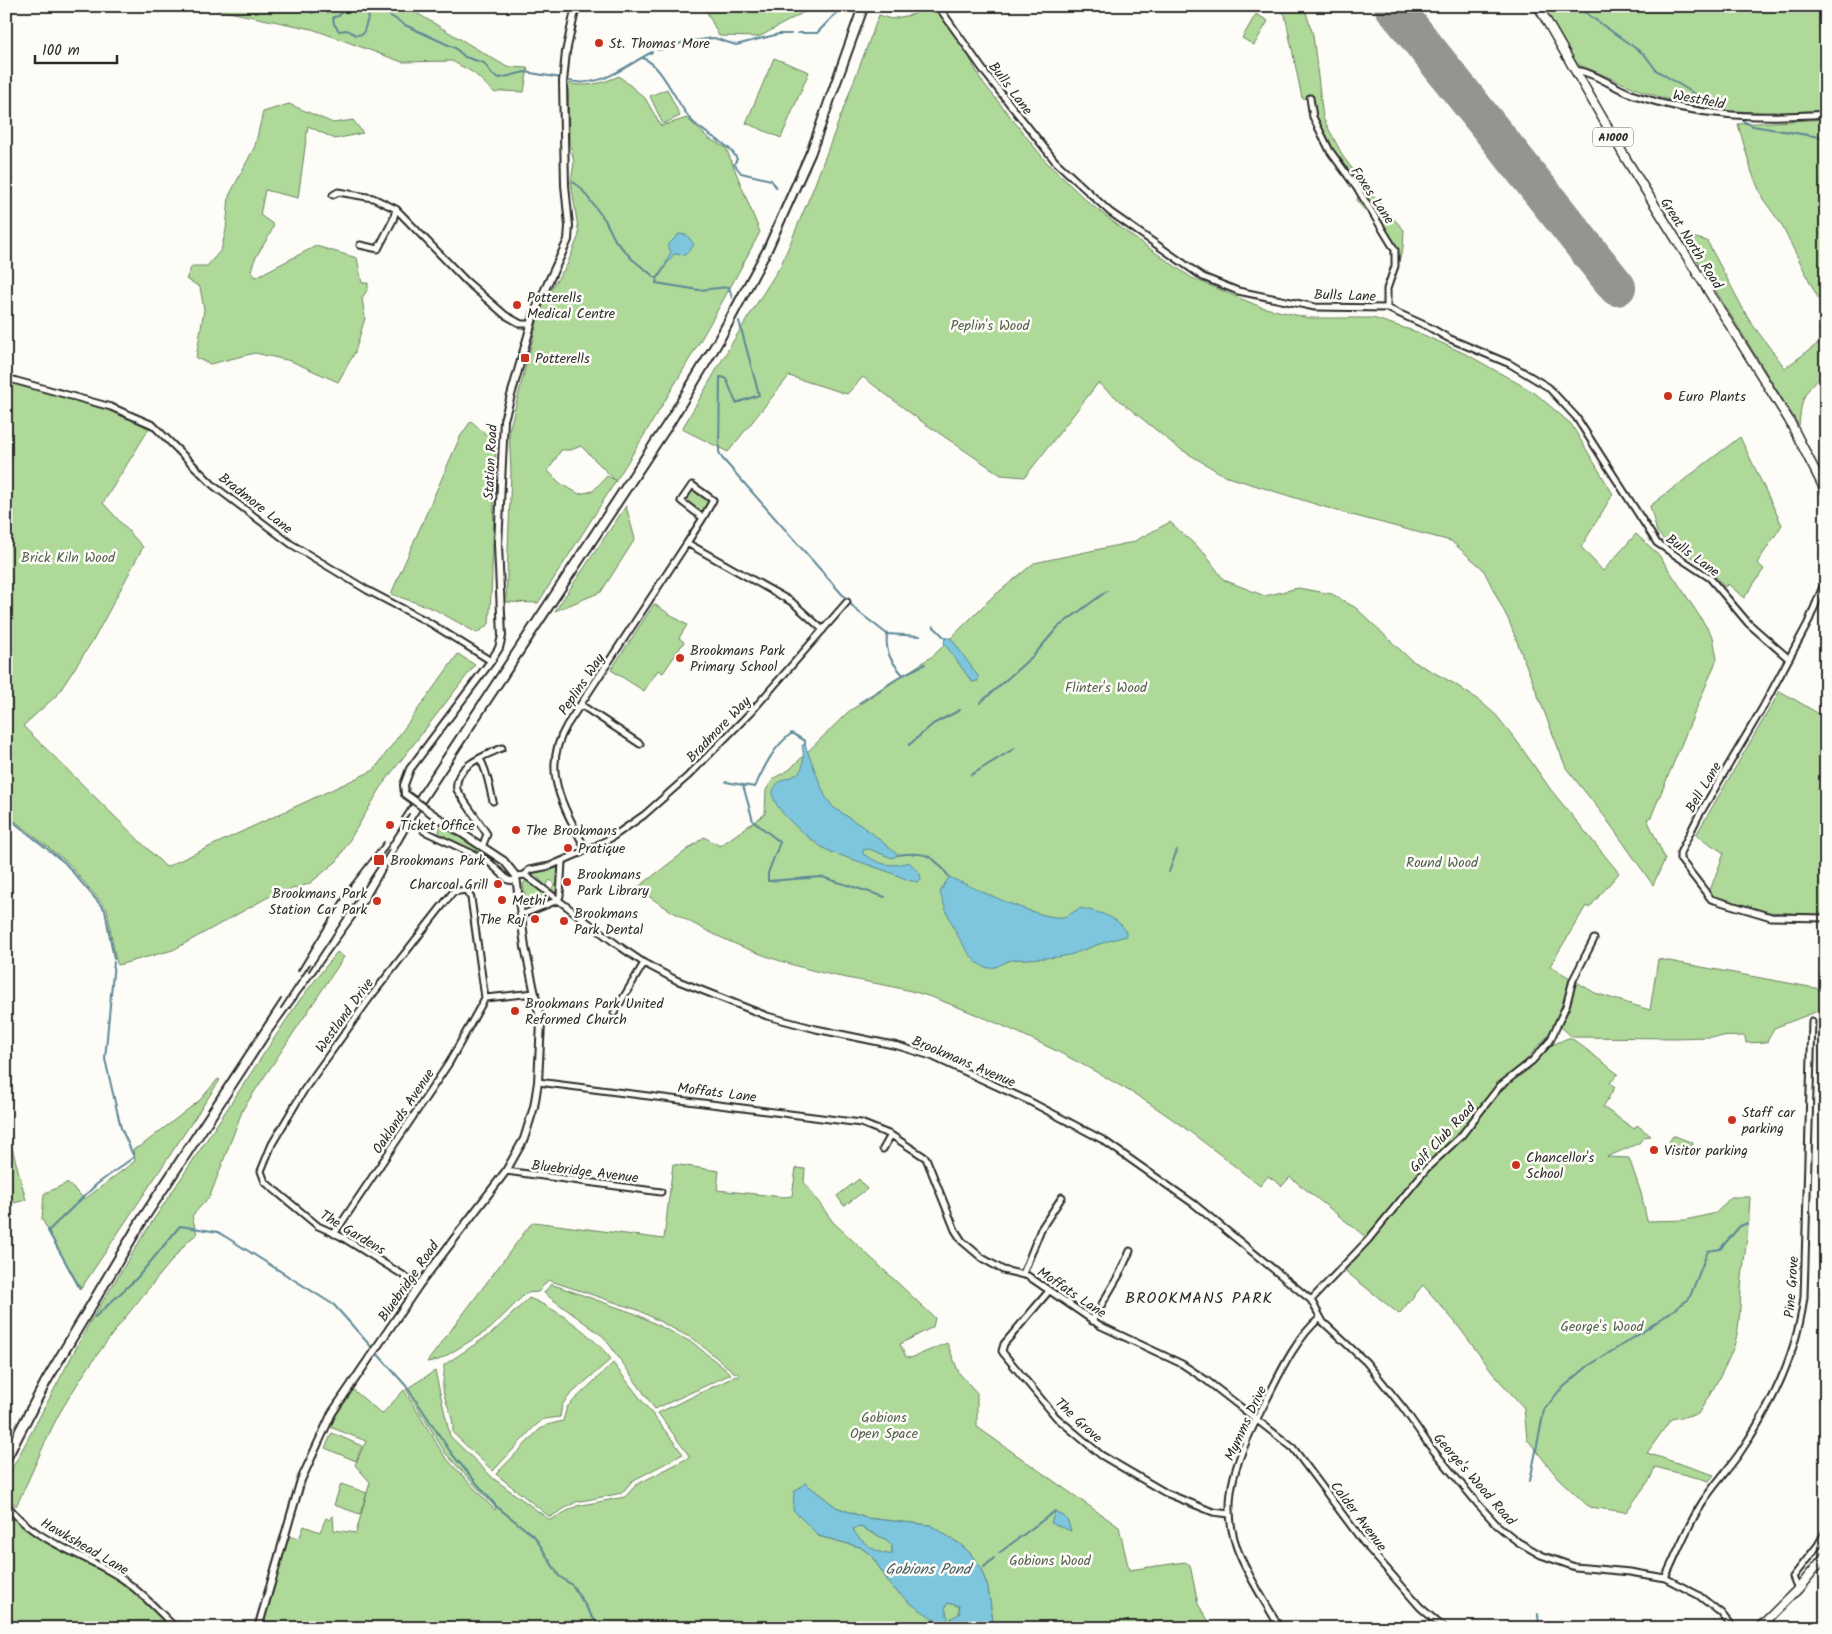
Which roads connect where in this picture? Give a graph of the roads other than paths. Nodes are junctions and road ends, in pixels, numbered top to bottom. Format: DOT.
graph roads {
  1 [pos="576,6"];
  2 [pos="938,6"];
  3 [pos="1538,6"];
  4 [pos="1574,70"];
  5 [pos="1310,98"];
  6 [pos="1826,114"];
  7 [pos="334,195"];
  8 [pos="396,209"];
  9 [pos="360,245"];
  10 [pos="1387,308"];
  11 [pos="531,324"];
  12 [pos="6,378"];
  13 [pos="1826,492"];
  14 [pos="702,518"];
  15 [pos="687,543"];
  16 [pos="1826,579"];
  17 [pos="847,602"];
  18 [pos="823,630"];
  19 [pos="1788,658"];
  20 [pos="491,662"];
  21 [pos="580,705"];
  22 [pos="640,744"];
  23 [pos="502,748"];
  24 [pos="480,759"];
  25 [pos="493,801"];
  26 [pos="424,830"];
  27 [pos="482,847"];
  28 [pos="586,850"];
  29 [pos="493,854"];
  30 [pos="488,861"];
  31 [pos="562,862"];
  32 [pos="525,875"];
  33 [pos="516,879"];
  34 [pos="558,900"];
  35 [pos="521,915"];
  36 [pos="1826,918"];
  37 [pos="1594,939"];
  38 [pos="644,963"];
  39 [pos="535,993"];
  40 [pos="485,998"];
  41 [pos="614,1013"];
  42 [pos="1812,1022"];
  43 [pos="538,1082"];
  44 [pos="891,1134"];
  45 [pos="883,1149"];
  46 [pos="261,1171"];
  47 [pos="506,1171"];
  48 [pos="661,1192"];
  49 [pos="1062,1197"];
  50 [pos="334,1234"];
  51 [pos="1130,1251"];
  52 [pos="1022,1274"];
  53 [pos="419,1285"];
  54 [pos="1050,1291"];
  55 [pos="1311,1300"];
  56 [pos="1320,1318"];
  57 [pos="1092,1321"];
  58 [pos="1256,1420"];
  59 [pos="6,1503"];
  60 [pos="1229,1514"];
  61 [pos="1826,1531"];
  62 [pos="1826,1556"];
  63 [pos="1665,1578"];
  64 [pos="1798,1589"];
  65 [pos="1761,1626"];
  66 [pos="176,1628"];
  67 [pos="258,1628"];
  68 [pos="1280,1628"];
  69 [pos="1444,1628"];
  70 [pos="1733,1628"];
  71 [pos="1775,1628"];
  1 -- 11 [label="street, Station Road"];
  2 -- 10 [label="street, Bulls Lane"];
  3 -- 4 [label="main road, Great North Road / A1000"];
  4 -- 6 [label="street, Westfield"];
  4 -- 13 [label="main road, Great North Road / A1000"];
  5 -- 10 [label="street, Foxes Lane"];
  7 -- 8 [label="street"];
  8 -- 9 [label="street"];
  8 -- 11 [label="street"];
  10 -- 19 [label="street, Bulls Lane"];
  11 -- 20 [label="street, Station Road"];
  12 -- 20 [label="street, Bradmore Lane"];
  14 -- 14 [label="street, Peplins Way"];
  14 -- 15 [label="street, Peplins Way"];
  15 -- 18 [label="street"];
  15 -- 21 [label="street, Peplins Way"];
  16 -- 19 [label="street, Bell Lane"];
  17 -- 18 [label="street, Bradmore Way"];
  18 -- 28 [label="street, Bradmore Way"];
  19 -- 36 [label="street, Bell Lane"];
  20 -- 27 [label="street, Station Road, bridge"];
  21 -- 22 [label="street"];
  21 -- 28 [label="street, Peplins Way"];
  23 -- 24 [label="street"];
  24 -- 25 [label="street"];
  24 -- 27 [label="street"];
  26 -- 30 [label="street"];
  27 -- 29 [label="street, Station Road"];
  28 -- 31 [label="street, Bradmore Way"];
  29 -- 30 [label="street"];
  29 -- 33 [label="street, Station Road"];
  30 -- 33 [label="street"];
  31 -- 32 [label="street, Bradmore Way"];
  31 -- 34 [label="street"];
  32 -- 33 [label="street, Bradmore Way"];
  32 -- 34 [label="street, Brookmans Avenue"];
  33 -- 35 [label="street, Bluebridge Road"];
  34 -- 35 [label="street"];
  34 -- 38 [label="street, Brookmans Avenue"];
  35 -- 39 [label="street, Bluebridge Road"];
  37 -- 55 [label="street, Golf Club Road"];
  38 -- 41 [label="street"];
  38 -- 55 [label="street, Brookmans Avenue"];
  39 -- 40 [label="street"];
  39 -- 43 [label="street, Bluebridge Road"];
  40 -- 46 [label="street, Westland Drive"];
  40 -- 50 [label="street, Oaklands Avenue"];
  42 -- 63 [label="street, Pine Grove"];
  43 -- 44 [label="street, Moffats Lane"];
  43 -- 47 [label="street, Bluebridge Road"];
  44 -- 45 [label="street"];
  44 -- 52 [label="street, Moffats Lane"];
  46 -- 50 [label="street, The Gardens"];
  47 -- 48 [label="street, Bluebridge Avenue"];
  47 -- 53 [label="street, Bluebridge Road"];
  49 -- 52 [label="street"];
  50 -- 53 [label="street, The Gardens"];
  51 -- 57 [label="street"];
  52 -- 54 [label="street, Moffats Lane"];
  53 -- 67 [label="street, Bluebridge Road"];
  54 -- 57 [label="street, Moffats Lane"];
  54 -- 60 [label="street, The Grove"];
  55 -- 56 [label="street, Brookmans Avenue"];
  56 -- 58 [label="street, Mymms Drive"];
  56 -- 63 [label="street, George's Wood Road"];
  57 -- 58 [label="street, Moffats Lane"];
  58 -- 60 [label="street, Mymms Drive"];
  58 -- 69 [label="street, Calder Avenue"];
  59 -- 66 [label="street, Hawkshead Lane"];
  60 -- 68 [label="street, Mymms Drive"];
  61 -- 64 [label="street"];
  62 -- 64 [label="main road"];
  63 -- 70 [label="street, George's Wood Road"];
  64 -- 65 [label="main road"];
  65 -- 71 [label="main road"];
}
